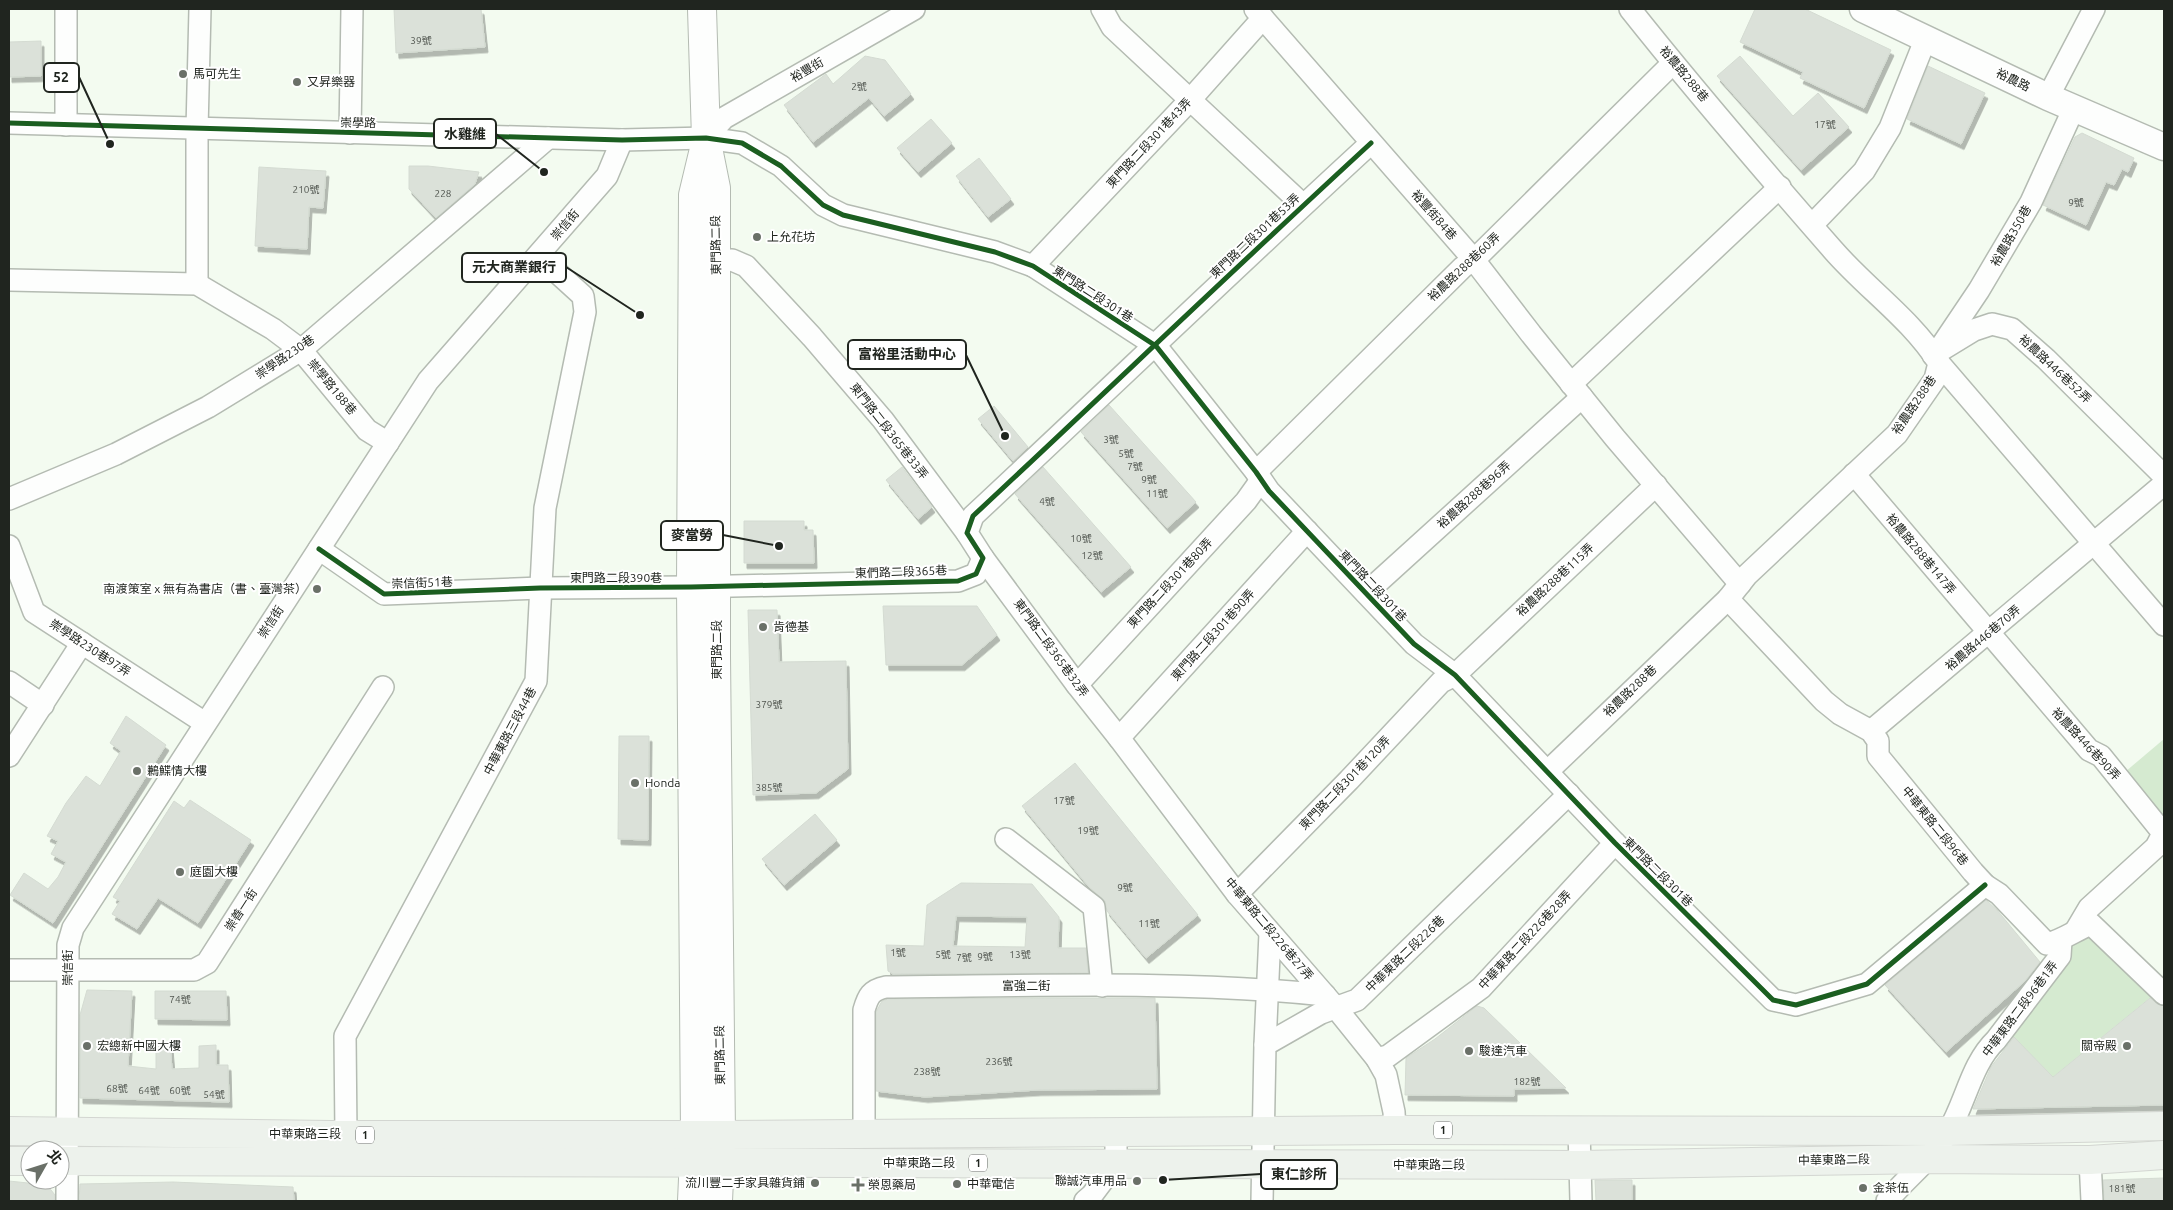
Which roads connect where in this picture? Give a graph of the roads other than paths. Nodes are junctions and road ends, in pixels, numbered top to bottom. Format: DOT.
graph roads {
  1 [pos="66,9"];
  2 [pos="200,9"];
  3 [pos="352,9"];
  4 [pos="702,9"];
  5 [pos="914,9"];
  6 [pos="1102,9"];
  7 [pos="1630,9"];
  8 [pos="1863,9"];
  9 [pos="2094,9"];
  10 [pos="1259,13"];
  11 [pos="1926,38"];
  12 [pos="1673,63"];
  13 [pos="2048,96"];
  14 [pos="1190,100"];
  15 [pos="2074,108"];
  16 [pos="9,123"];
  17 [pos="66,125"];
  18 [pos="197,129"];
  19 [pos="350,133"];
  20 [pos="548,138"];
  21 [pos="706,138"];
  22 [pos="622,140"];
  23 [pos="1371,143"];
  24 [pos="2164,147"];
  25 [pos="1780,187"];
  26 [pos="1303,205"];
  27 [pos="1812,225"];
  28 [pos="539,256"];
  29 [pos="717,260"];
  30 [pos="1474,260"];
  31 [pos="1033,266"];
  32 [pos="9,280"];
  33 [pos="197,284"];
  34 [pos="1156,346"];
  35 [pos="301,350"];
  36 [pos="1936,359"];
  37 [pos="1577,390"];
  38 [pos="388,443"];
  39 [pos="1854,474"];
  40 [pos="2163,474"];
  41 [pos="1259,476"];
  42 [pos="1656,485"];
  43 [pos="9,499"];
  44 [pos="1307,530"];
  45 [pos="967,533"];
  46 [pos="2095,544"];
  47 [pos="9,546"];
  48 [pos="319,549"];
  49 [pos="983,558"];
  50 [pos="704,587"];
  51 [pos="540,588"];
  52 [pos="1734,591"];
  53 [pos="1366,593"];
  54 [pos="2164,624"];
  55 [pos="1988,634"];
  56 [pos="82,643"];
  57 [pos="1455,675"];
  58 [pos="9,682"];
  59 [pos="1077,685"];
  60 [pos="383,687"];
  61 [pos="43,705"];
  62 [pos="205,722"];
  63 [pos="1871,731"];
  64 [pos="1119,738"];
  65 [pos="9,756"];
  66 [pos="1548,771"];
  67 [pos="1569,794"];
  68 [pos="2164,832"];
  69 [pos="1006,839"];
  70 [pos="1615,843"];
  71 [pos="1985,885"];
  72 [pos="1237,894"];
  73 [pos="1270,933"];
  74 [pos="2069,935"];
  75 [pos="9,970"];
  76 [pos="68,970"];
  77 [pos="1102,986"];
  78 [pos="1266,989"];
  79 [pos="2164,994"];
  80 [pos="1330,1001"];
  81 [pos="1265,1045"];
  82 [pos="1377,1059"];
  83 [pos="2164,1126"];
  84 [pos="1394,1130"];
  85 [pos="1579,1130"];
  86 [pos="9,1131"];
  87 [pos="1949,1131"];
  88 [pos="68,1132"];
  89 [pos="1264,1132"];
  90 [pos="1116,1133"];
  91 [pos="864,1134"];
  92 [pos="346,1135"];
  93 [pos="708,1135"];
  94 [pos="67,1140"];
  95 [pos="2164,1155"];
  96 [pos="1929,1159"];
  97 [pos="2090,1160"];
  98 [pos="70,1161"];
  99 [pos="706,1163"];
  100 [pos="1116,1163"];
  101 [pos="1262,1165"];
  102 [pos="1580,1165"];
  103 [pos="698,1201"];
  104 [pos="1085,1201"];
  105 [pos="1262,1201"];
  106 [pos="1581,1201"];
  107 [pos="1887,1201"];
  108 [pos="2092,1201"];
  1 -- 17 [label="street"];
  2 -- 18 [label="street"];
  3 -- 19 [label="street"];
  4 -- 21 [label="main road, 東門路二段"];
  5 -- 21 [label="street, 裕豐街"];
  6 -- 14 [label="street, 東門路二段301巷53弄"];
  7 -- 12 [label="street, 裕農路288巷"];
  8 -- 11 [label="street, 裕農路"];
  9 -- 13 [label="street"];
  10 -- 14 [label="street, 東門路二段301巷43弄"];
  10 -- 23 [label="street, 裕豐街84巷"];
  11 -- 13 [label="street, 裕農路"];
  11 -- 27 [label="street"];
  12 -- 25 [label="street, 裕農路288巷"];
  12 -- 30 [label="street, 裕農路288巷60弄"];
  13 -- 15 [label="street, 裕農路"];
  14 -- 26 [label="street, 東門路二段301巷53弄"];
  14 -- 31 [label="street, 東門路二段301巷43弄"];
  15 -- 24 [label="street, 裕農路"];
  15 -- 36 [label="street, 裕農路350巷"];
  16 -- 17 [label="street, 崇學路"];
  17 -- 18 [label="street, 崇學路"];
  18 -- 19 [label="street, 崇學路"];
  18 -- 33 [label="street"];
  19 -- 20 [label="street, 崇學路"];
  20 -- 22 [label="street, 崇學路"];
  20 -- 35 [label="street, 崇學路230巷"];
  21 -- 22 [label="street, 崇學路"];
  21 -- 29 [label="main road, 東門路二段"];
  21 -- 31 [label="street, 東門路二段301巷"];
  21 -- 50 [label="main road, 東門路二段"];
  22 -- 28 [label="street, 崇信街"];
  23 -- 26 [label="street, 東門路二段301巷53弄"];
  23 -- 30 [label="street, 裕豐街84巷"];
  25 -- 27 [label="street, 裕農路288巷"];
  25 -- 37 [label="street, 裕農路288巷96弄"];
  26 -- 34 [label="street, 東門路二段301巷53弄"];
  27 -- 36 [label="street, 裕農路288巷"];
  28 -- 38 [label="street, 崇信街"];
  28 -- 51 [label="street, 中華東路三段44巷"];
  29 -- 45 [label="street, 東門路二段365巷33弄"];
  29 -- 50 [label="main road, 東門路二段"];
  30 -- 37 [label="street, 裕豐街84巷"];
  30 -- 41 [label="street, 裕農路288巷60弄"];
  31 -- 34 [label="street, 東門路二段301巷"];
  32 -- 33 [label="street, 崇學路188巷"];
  33 -- 35 [label="street, 崇學路188巷"];
  34 -- 41 [label="street, 東門路二段301巷"];
  34 -- 45 [label="street"];
  35 -- 38 [label="street, 崇學路188巷"];
  35 -- 43 [label="street, 崇學路230巷"];
  36 -- 39 [label="street, 裕農路288巷"];
  36 -- 40 [label="street, 裕農路446巷52弄"];
  36 -- 46 [label="street"];
  37 -- 42 [label="street, 裕豐街84巷"];
  37 -- 53 [label="street, 裕農路288巷96弄"];
  38 -- 48 [label="street, 崇信街"];
  39 -- 52 [label="street, 裕農路288巷"];
  39 -- 55 [label="street, 裕農路288巷147弄"];
  40 -- 46 [label="street, 裕農路446巷70弄"];
  41 -- 44 [label="street, 東門路二段301巷"];
  41 -- 59 [label="street, 東門路二段301巷80弄"];
  42 -- 52 [label="street, 裕豐街84巷"];
  42 -- 57 [label="street, 裕農路288巷115弄"];
  44 -- 53 [label="street, 東門路二段301巷"];
  44 -- 64 [label="street, 東門路二段301巷90弄"];
  45 -- 49 [label="street"];
  46 -- 54 [label="street"];
  46 -- 55 [label="street, 裕農路446巷70弄"];
  47 -- 56 [label="street, 崇學路230巷97弄"];
  48 -- 51 [label="street, 崇信街51巷"];
  48 -- 62 [label="street, 崇信街"];
  49 -- 50 [label="street, 東們路二段365巷"];
  49 -- 59 [label="street, 東門路二段365巷32弄"];
  50 -- 51 [label="street, 東門路二段390巷"];
  50 -- 93 [label="main road, 東門路二段"];
  51 -- 92 [label="street, 中華東路三段44巷"];
  52 -- 63 [label="street"];
  52 -- 66 [label="street, 裕農路288巷"];
  53 -- 57 [label="street, 東門路二段301巷"];
  55 -- 63 [label="street, 裕農路446巷70弄"];
  55 -- 68 [label="street, 裕農路446巷90弄"];
  56 -- 61 [label="street"];
  56 -- 62 [label="street, 崇學路230巷97弄"];
  57 -- 66 [label="street, 東門路二段301巷"];
  57 -- 72 [label="street, 東門路二段301巷120弄"];
  58 -- 61 [label="street"];
  59 -- 64 [label="street, 東門路二段365巷32弄"];
  60 -- 76 [label="street, 崇善一街"];
  61 -- 65 [label="street"];
  62 -- 76 [label="street, 崇信街"];
  63 -- 71 [label="street, 中華東路二段96巷"];
  64 -- 72 [label="street, 中華東路二段226巷27弄"];
  66 -- 67 [label="street, 東門路二段301巷"];
  67 -- 70 [label="street, 東門路二段301巷"];
  67 -- 80 [label="street, 中華東路二段226巷"];
  68 -- 74 [label="street, 中華東路二段96巷1弄"];
  69 -- 77 [label="street"];
  70 -- 71 [label="street, 東門路二段301巷"];
  70 -- 82 [label="street, 中華東路二段226巷28弄"];
  71 -- 74 [label="street, 中華東路二段96巷"];
  72 -- 73 [label="street, 中華東路二段226巷27弄"];
  73 -- 78 [label="street"];
  73 -- 80 [label="street, 中華東路二段226巷27弄"];
  74 -- 79 [label="street, 中華東路二段96巷"];
  74 -- 87 [label="street, 中華東路二段96巷1弄"];
  75 -- 76 [label="street, 崇善一街"];
  76 -- 88 [label="street, 崇信街"];
  77 -- 78 [label="street, 富強二街"];
  77 -- 91 [label="street, 富強二街"];
  78 -- 80 [label="street, 富強二街"];
  78 -- 81 [label="street"];
  80 -- 81 [label="street, 中華東路二段226巷"];
  80 -- 82 [label="street, 中華東路二段226巷27弄"];
  81 -- 89 [label="street"];
  82 -- 84 [label="street, 中華東路二段226巷27弄"];
  83 -- 87 [label="main road, 1"];
  84 -- 85 [label="main road, 1"];
  84 -- 89 [label="main road, 1"];
  85 -- 87 [label="main road, 1"];
  85 -- 102 [label="street"];
  86 -- 88 [label="main road, 中華東路三段 / 1"];
  87 -- 96 [label="street, 中華東路二段96巷1弄"];
  88 -- 92 [label="main road, 中華東路三段 / 1"];
  88 -- 94 [label="street, 崇信街"];
  89 -- 90 [label="main road, 1"];
  89 -- 101 [label="street"];
  90 -- 91 [label="main road, 1"];
  90 -- 100 [label="street"];
  91 -- 93 [label="main road, 1"];
  92 -- 93 [label="main road, 中華東路三段 / 1"];
  93 -- 99 [label="main road, 東門路二段"];
  95 -- 97 [label="main road, 中華東路二段 / 1"];
  96 -- 97 [label="main road, 中華東路二段 / 1"];
  96 -- 102 [label="main road, 中華東路二段 / 1"];
  96 -- 107 [label="street, 中華東路二段96巷1弄"];
  97 -- 108 [label="street"];
  98 -- 99 [label="main road, 1"];
  99 -- 100 [label="main road, 中華東路二段 / 1"];
  99 -- 103 [label="main road, 東門路二段"];
  100 -- 101 [label="main road, 中華東路二段 / 1"];
  100 -- 104 [label="street"];
  101 -- 102 [label="main road, 中華東路二段 / 1"];
  101 -- 105 [label="street"];
  102 -- 106 [label="street"];
}
